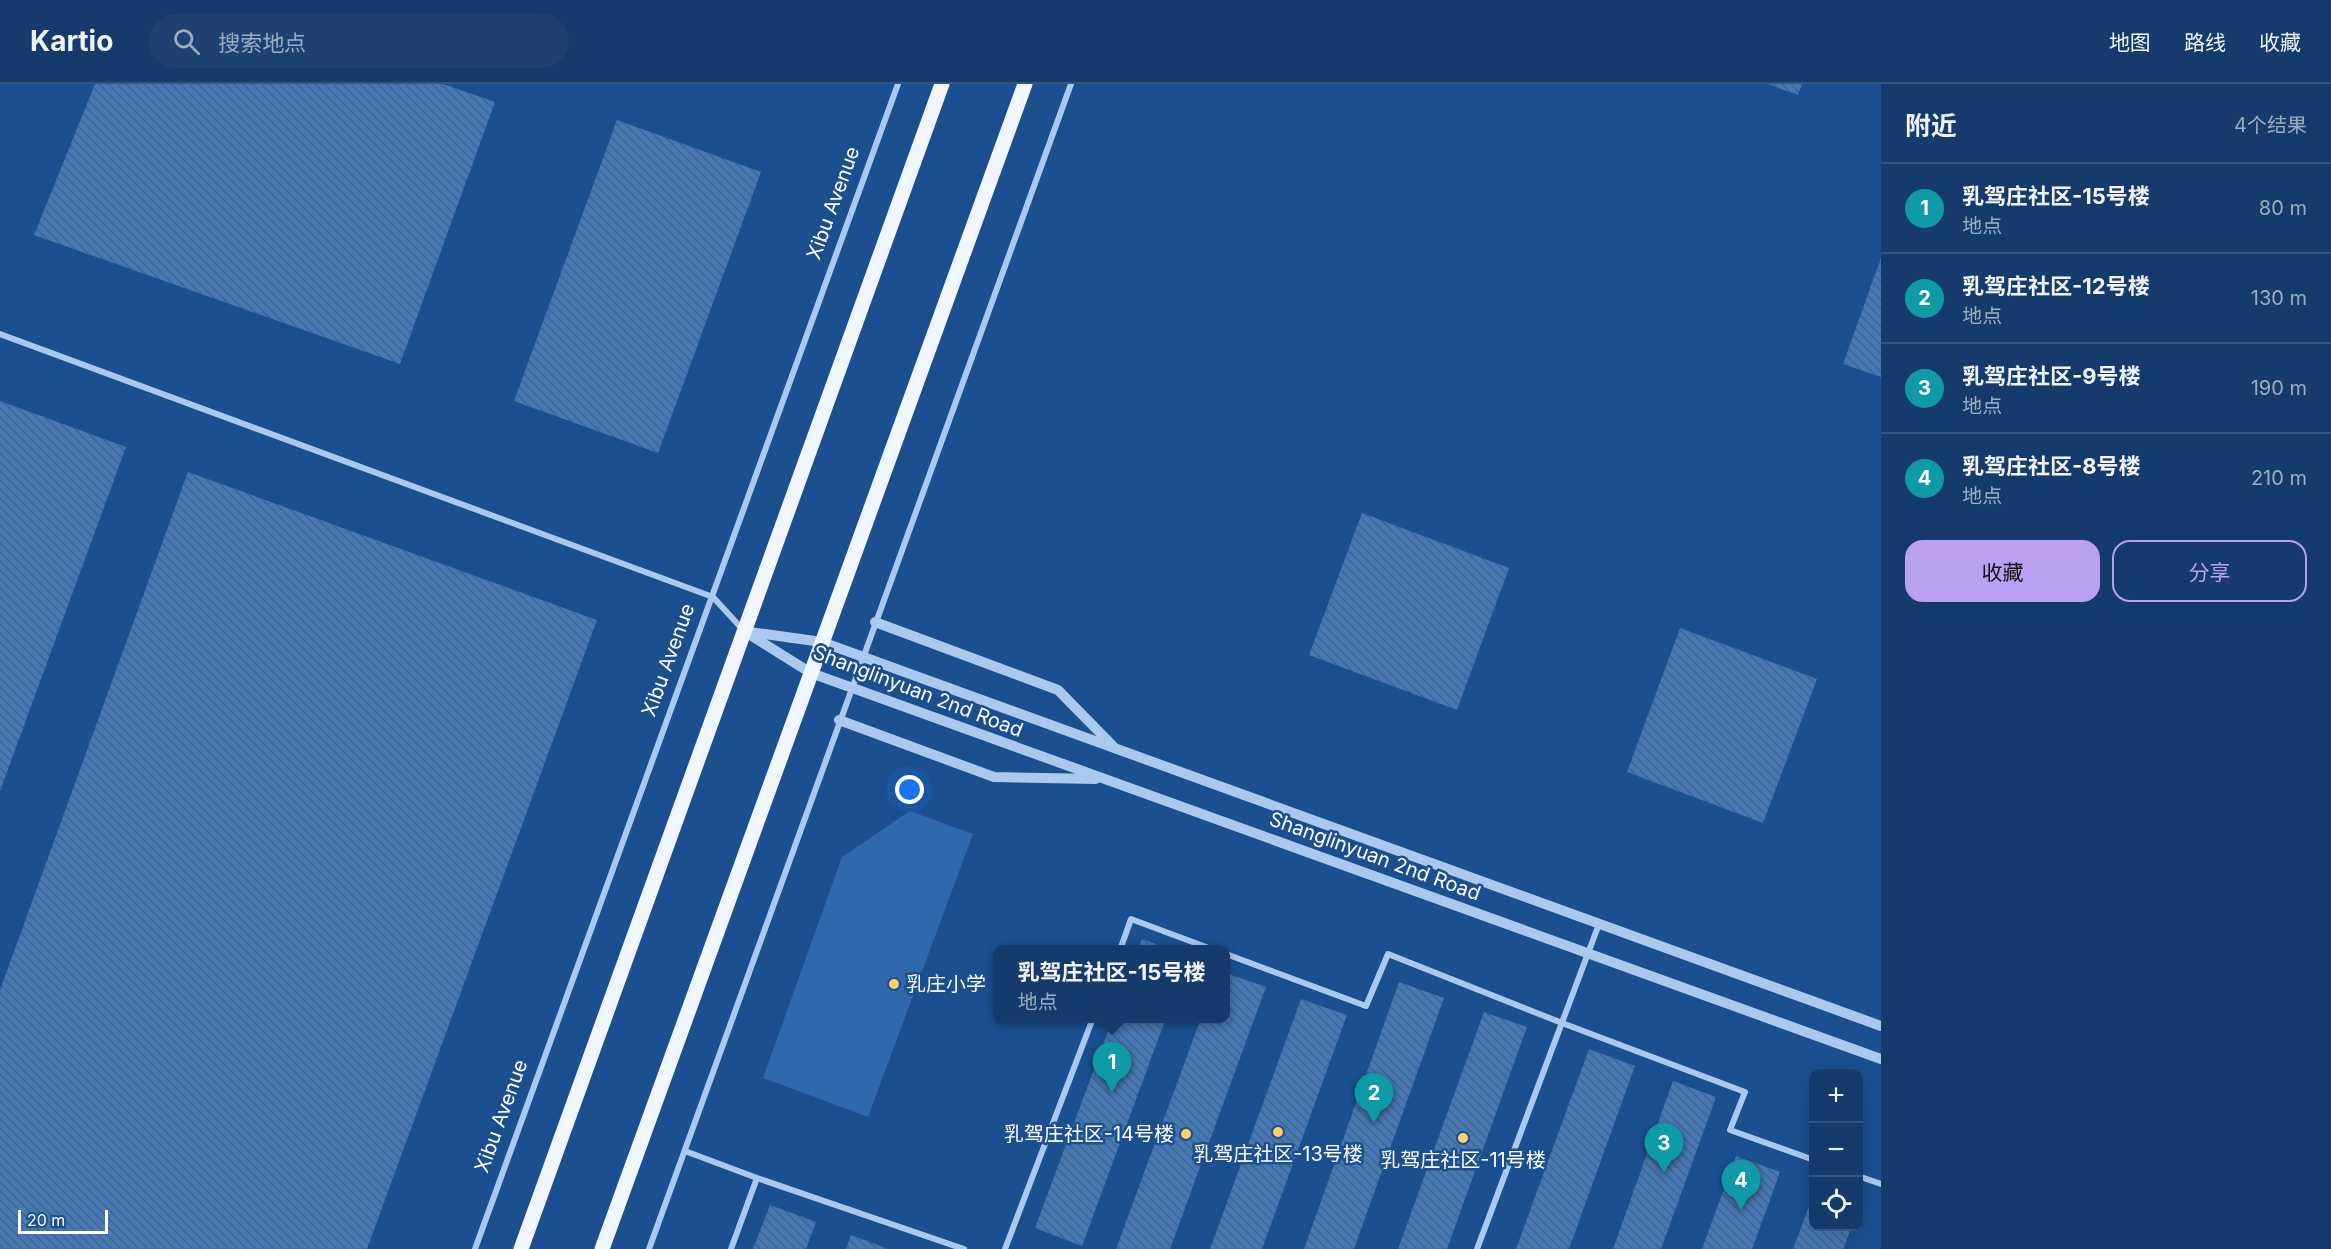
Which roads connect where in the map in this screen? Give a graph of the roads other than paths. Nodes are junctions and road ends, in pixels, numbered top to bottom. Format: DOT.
graph roads {
  1 [pos="898,84"];
  2 [pos="942,84"];
  3 [pos="1025,84"];
  4 [pos="1071,84"];
  5 [pos="0,334"];
  6 [pos="713,597"];
  7 [pos="875,622"];
  8 [pos="744,631"];
  9 [pos="822,642"];
  10 [pos="862,657"];
  11 [pos="811,673"];
  12 [pos="851,687"];
  13 [pos="839,720"];
  14 [pos="1115,749"];
  15 [pos="1107,779"];
  16 [pos="1599,924"];
  17 [pos="1122,945"];
  18 [pos="1201,945"];
  19 [pos="1589,952"];
  20 [pos="1230,955"];
  21 [pos="1091,1023"];
  22 [pos="1562,1023"];
  23 [pos="1881,1026"];
  24 [pos="1881,1059"];
  25 [pos="685,1151"];
  26 [pos="1809,1158"];
  27 [pos="1861,1177"];
  28 [pos="757,1178"];
  29 [pos="1881,1184"];
  30 [pos="475,1249"];
  31 [pos="521,1249"];
  32 [pos="602,1249"];
  33 [pos="649,1249"];
  34 [pos="731,1249"];
  35 [pos="964,1249"];
  36 [pos="1005,1249"];
  37 [pos="1477,1249"];
  1 -- 6 [label="street, Xibu Avenue"];
  2 -- 8 [label="main road"];
  3 -- 9 [label="main road"];
  4 -- 7 [label="street"];
  5 -- 6 [label="street"];
  6 -- 8 [label="street"];
  6 -- 30 [label="street, Xibu Avenue"];
  7 -- 10 [label="street"];
  7 -- 14 [label="street"];
  8 -- 9 [label="street, Shanglinyuan 2nd Road"];
  8 -- 11 [label="street, Shanglinyuan 2nd Road"];
  8 -- 31 [label="main road"];
  9 -- 10 [label="street, Shanglinyuan 2nd Road"];
  9 -- 11 [label="main road"];
  10 -- 12 [label="street"];
  10 -- 14 [label="street, Shanglinyuan 2nd Road"];
  11 -- 12 [label="street, Shanglinyuan 2nd Road"];
  11 -- 32 [label="main road"];
  12 -- 13 [label="street"];
  12 -- 15 [label="street, Shanglinyuan 2nd Road"];
  13 -- 15 [label="street"];
  13 -- 25 [label="street"];
  14 -- 16 [label="street, Shanglinyuan 2nd Road"];
  15 -- 19 [label="street, Shanglinyuan 2nd Road"];
  16 -- 19 [label="street"];
  16 -- 23 [label="street, Shanglinyuan 2nd Road"];
  17 -- 18 [label="street"];
  19 -- 22 [label="street"];
  19 -- 24 [label="street, Shanglinyuan 2nd Road"];
  20 -- 22 [label="street"];
  21 -- 36 [label="street"];
  22 -- 26 [label="street"];
  22 -- 37 [label="street"];
  25 -- 28 [label="street"];
  25 -- 33 [label="street"];
  27 -- 29 [label="street"];
  28 -- 34 [label="street"];
  28 -- 35 [label="street"];
}
